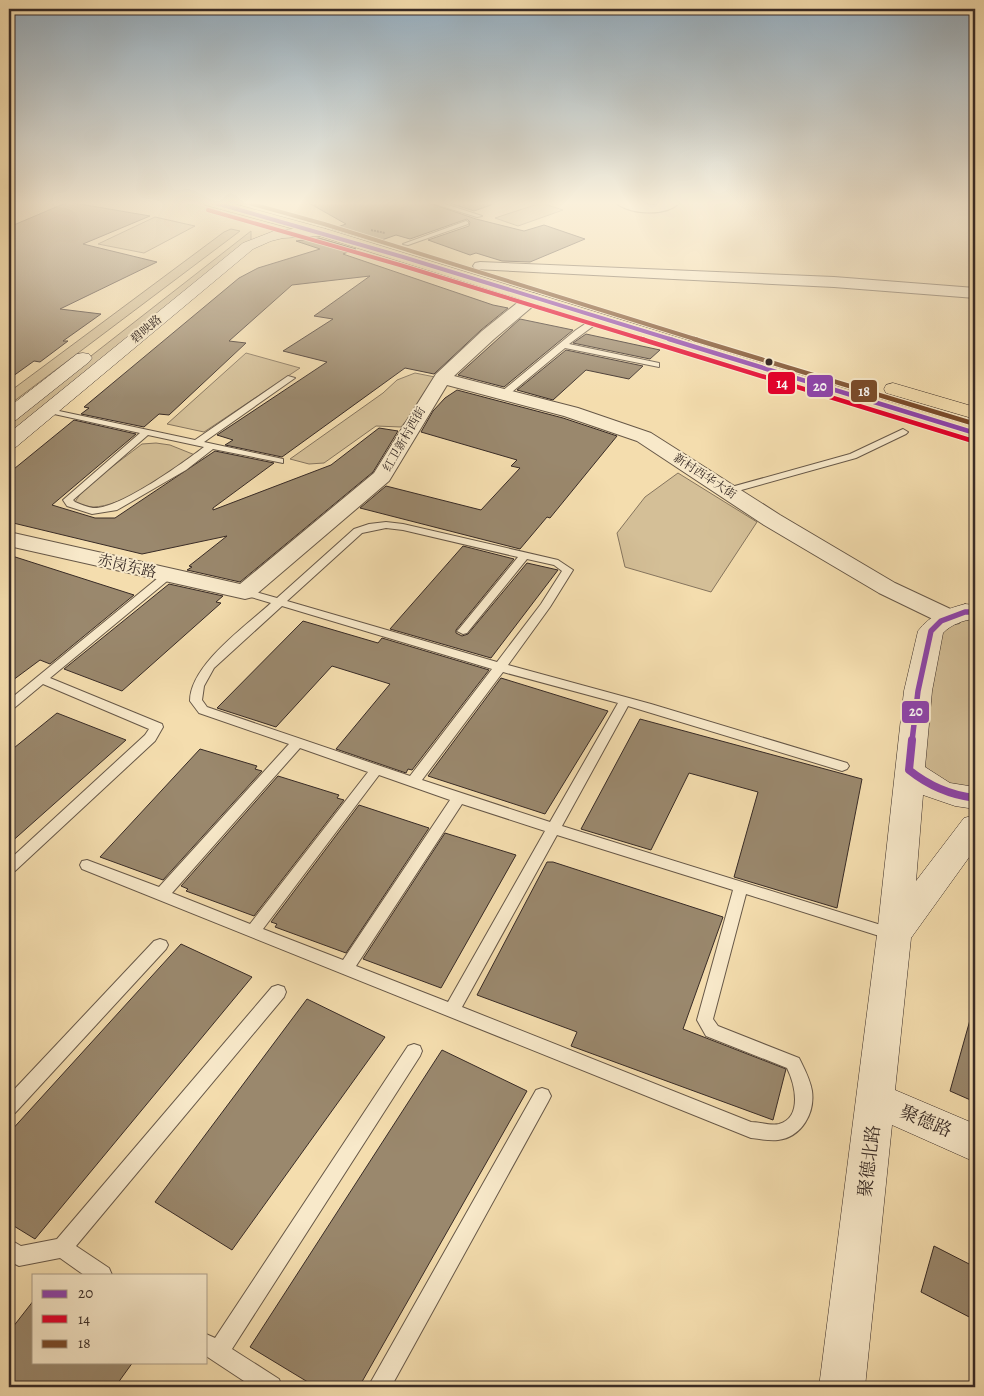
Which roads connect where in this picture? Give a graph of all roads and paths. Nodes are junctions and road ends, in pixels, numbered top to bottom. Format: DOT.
graph roads {
  1 [pos="201,267"];
  2 [pos="222,267"];
  3 [pos="434,267"];
  4 [pos="484,267"];
  5 [pos="505,267"];
  6 [pos="975,292"];
  7 [pos="533,298"];
  8 [pos="139,315"];
  9 [pos="600,318"];
  10 [pos="563,345"];
  11 [pos="93,350"];
  12 [pos="656,366"];
  13 [pos="292,378"];
  14 [pos="442,378"];
  15 [pos="504,394"];
  16 [pos="48,410"];
  17 [pos="975,413"];
  18 [pos="9,416"];
  19 [pos="146,432"];
  20 [pos="903,432"];
  21 [pos="975,433"];
  22 [pos="9,443"];
  23 [pos="196,443"];
  24 [pos="211,446"];
  25 [pos="280,461"];
  26 [pos="727,491"];
  27 [pos="9,539"];
  28 [pos="525,555"];
  29 [pos="168,576"];
  30 [pos="245,592"];
  31 [pos="279,603"];
  32 [pos="975,612"];
  33 [pos="950,618"];
  34 [pos="463,631"];
  35 [pos="500,667"];
  36 [pos="43,680"];
  37 [pos="625,701"];
  38 [pos="9,706"];
  39 [pos="298,742"];
  40 [pos="842,766"];
  41 [pos="376,770"];
  42 [pos="909,770"];
  43 [pos="413,782"];
  44 [pos="459,797"];
  45 [pos="975,798"];
  46 [pos="975,826"];
  47 [pos="553,828"];
  48 [pos="87,865"];
  49 [pos="10,866"];
  50 [pos="741,887"];
  51 [pos="161,894"];
  52 [pos="252,931"];
  53 [pos="894,935"];
  54 [pos="160,945"];
  55 [pos="346,968"];
  56 [pos="278,992"];
  57 [pos="452,1010"];
  58 [pos="414,1050"];
  59 [pos="542,1096"];
  60 [pos="876,1100"];
  61 [pos="9,1106"];
  62 [pos="975,1143"];
  63 [pos="62,1248"];
  64 [pos="9,1249"];
  65 [pos="101,1274"];
  66 [pos="212,1348"];
  67 [pos="271,1387"];
  68 [pos="379,1387"];
  69 [pos="842,1387"];
  1 -- 8 [label="main road, 碧映路"];
  2 -- 16 [label="main road, 碧映路"];
  3 -- 7 [label="highway"];
  4 -- 17 [label="highway"];
  5 -- 6 [label="street"];
  7 -- 9 [label="highway"];
  7 -- 14 [label="street, 红卫新村西街"];
  9 -- 10 [label="lane"];
  9 -- 21 [label="highway"];
  10 -- 12 [label="lane"];
  10 -- 15 [label="lane"];
  11 -- 18 [label="main road"];
  13 -- 23 [label="lane"];
  14 -- 15 [label="street, 新村西华大街"];
  14 -- 30 [label="street, 红卫新村西街"];
  15 -- 26 [label="street, 新村西华大街"];
  16 -- 19 [label="lane"];
  16 -- 22 [label="main road, 碧映路"];
  19 -- 23 [label="lane"];
  19 -- 24 [label="lane"];
  20 -- 26 [label="lane"];
  23 -- 24 [label="lane"];
  24 -- 25 [label="lane"];
  26 -- 33 [label="street, 新村西华大街"];
  27 -- 29 [label="street, 赤岗东路"];
  28 -- 31 [label="lane"];
  28 -- 34 [label="lane"];
  28 -- 35 [label="lane"];
  29 -- 30 [label="street, 赤岗东路"];
  29 -- 36 [label="lane"];
  30 -- 31 [label="lane"];
  31 -- 35 [label="lane"];
  31 -- 39 [label="lane"];
  32 -- 33 [label="main road, 聚德北路"];
  33 -- 42 [label="main road, 聚德北路"];
  35 -- 37 [label="lane"];
  35 -- 43 [label="lane"];
  36 -- 38 [label="lane"];
  36 -- 49 [label="lane"];
  37 -- 40 [label="lane"];
  37 -- 47 [label="lane"];
  39 -- 41 [label="lane"];
  39 -- 51 [label="lane"];
  41 -- 43 [label="lane"];
  41 -- 52 [label="lane"];
  42 -- 45 [label="main road"];
  42 -- 53 [label="main road, 聚德北路"];
  43 -- 44 [label="lane"];
  44 -- 47 [label="lane"];
  44 -- 55 [label="lane"];
  46 -- 53 [label="main road"];
  47 -- 50 [label="lane"];
  47 -- 57 [label="lane"];
  48 -- 51 [label="lane"];
  50 -- 53 [label="lane"];
  50 -- 57 [label="lane"];
  51 -- 52 [label="lane"];
  52 -- 55 [label="lane"];
  53 -- 60 [label="main road, 聚德北路"];
  54 -- 61 [label="lane"];
  55 -- 57 [label="lane"];
  56 -- 63 [label="lane"];
  58 -- 66 [label="lane"];
  59 -- 68 [label="lane"];
  60 -- 62 [label="main road, 聚德路"];
  60 -- 69 [label="main road, 聚德北路"];
  63 -- 64 [label="lane"];
  63 -- 65 [label="lane"];
  66 -- 67 [label="lane"];
}
